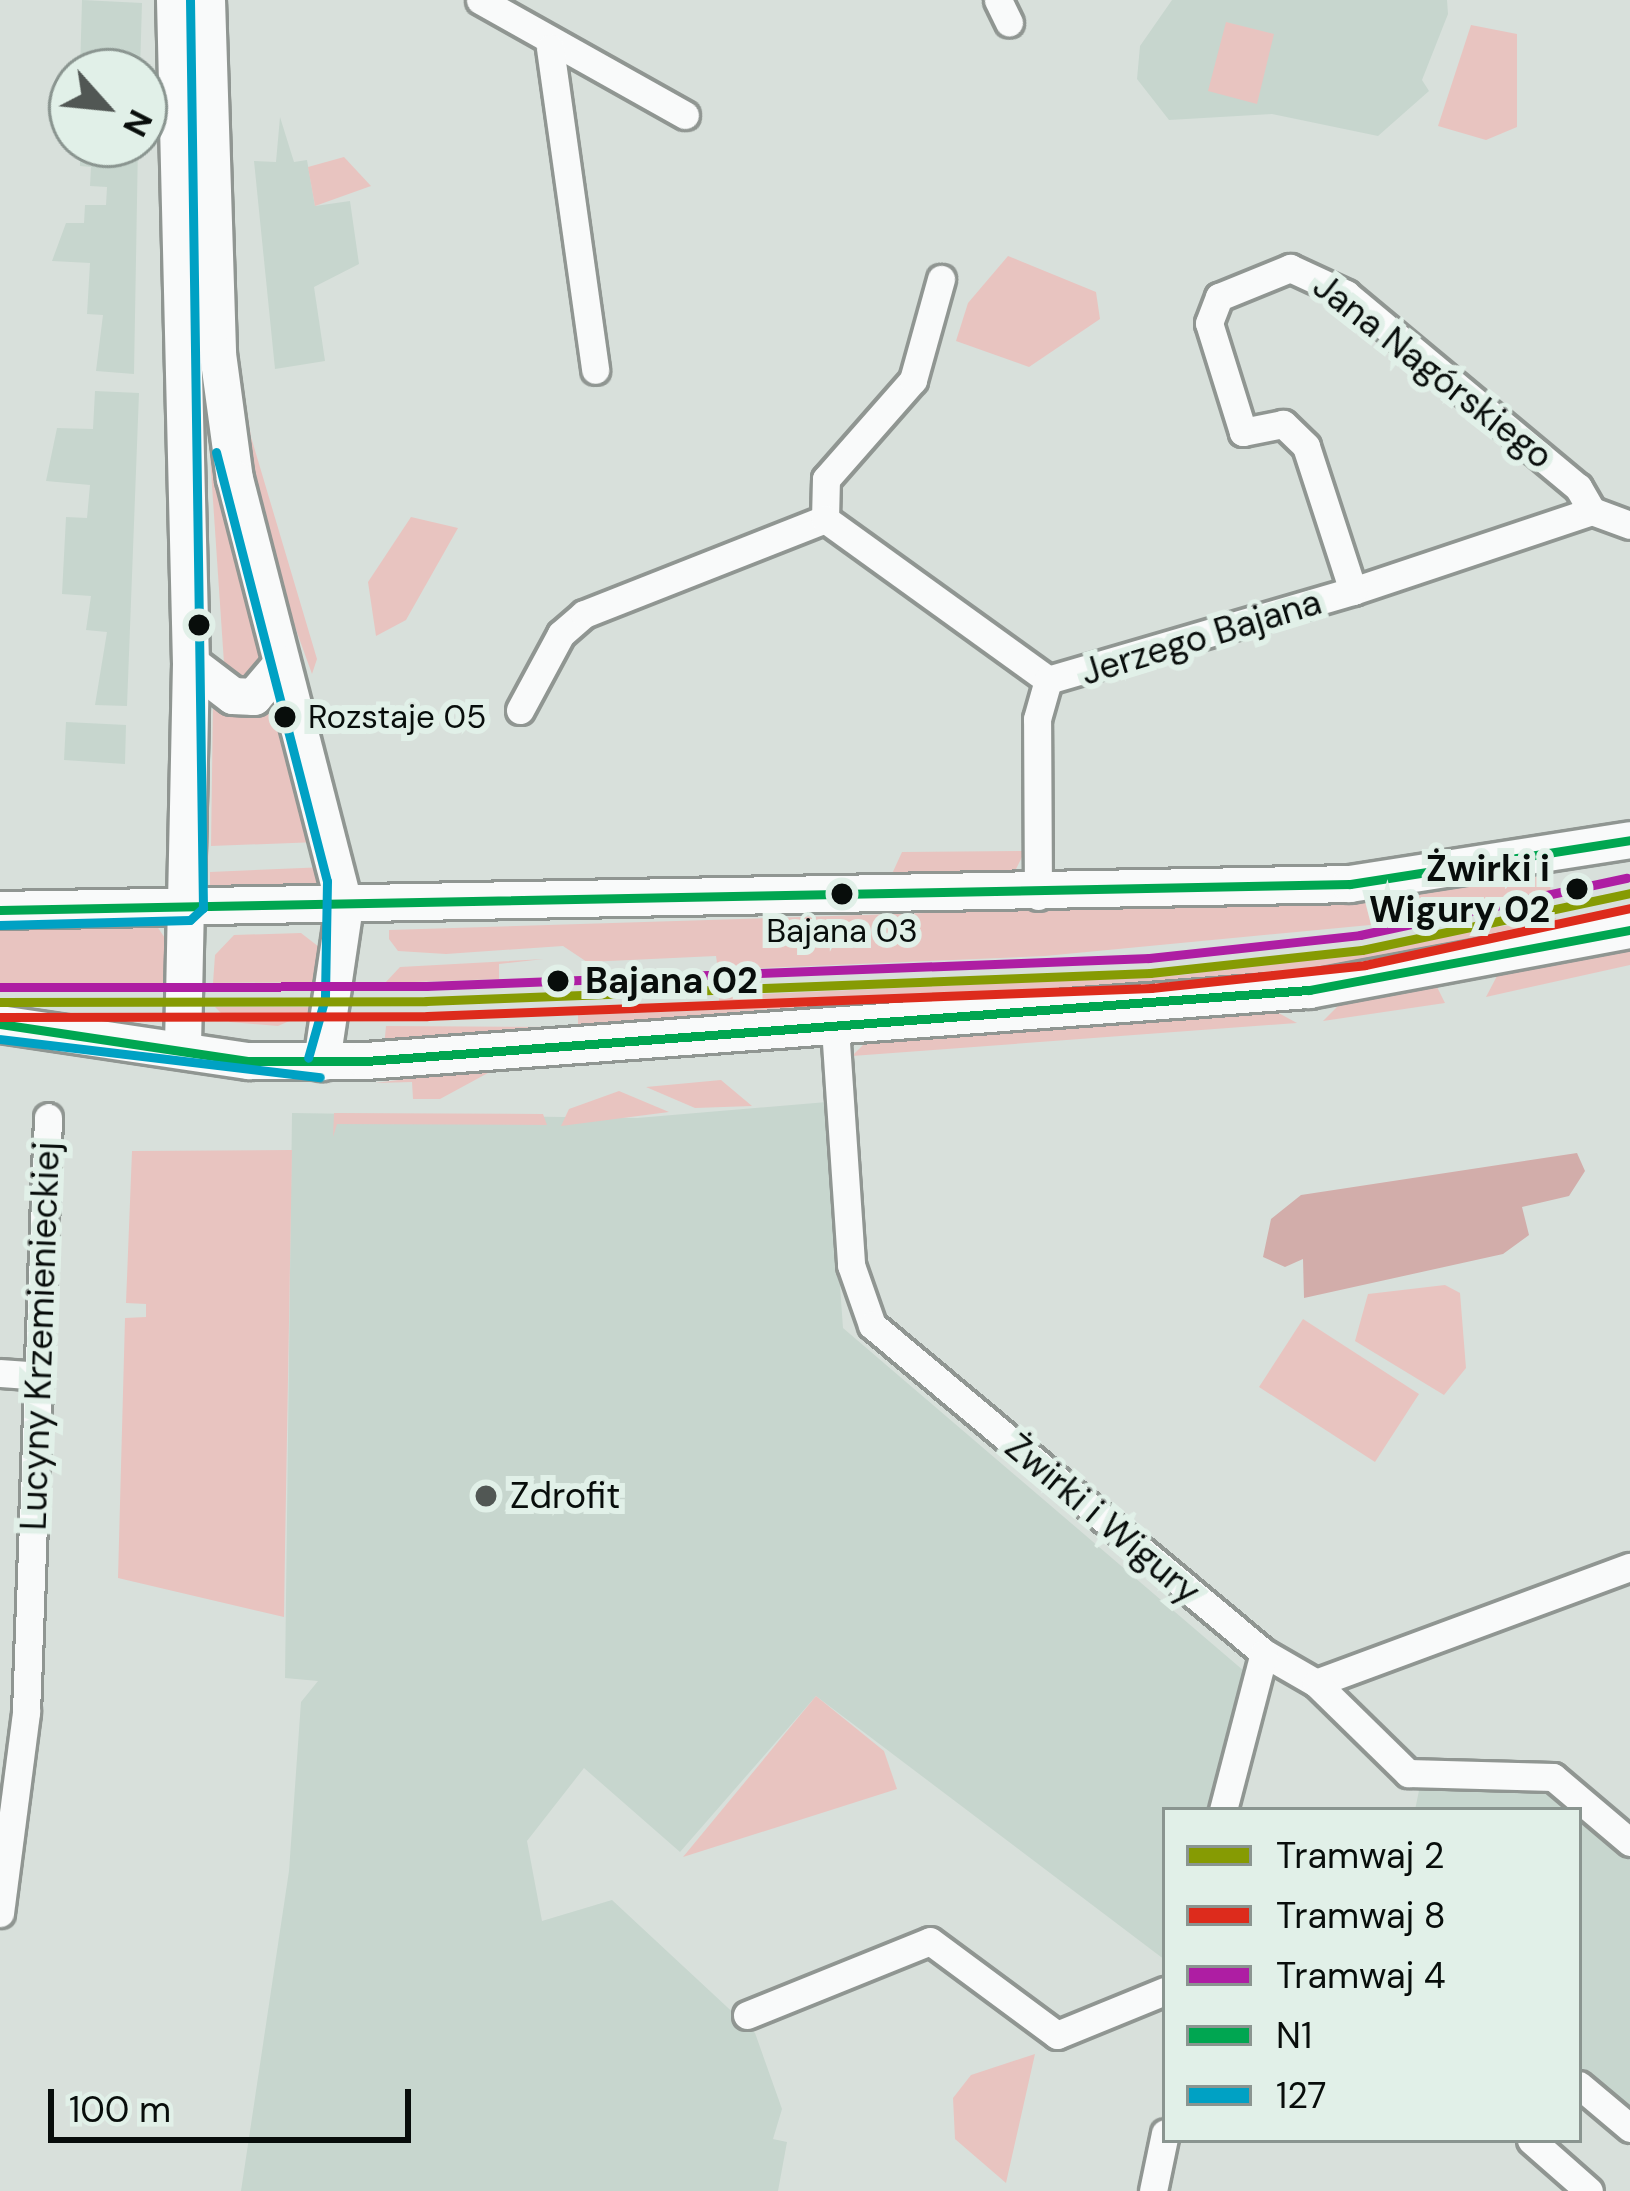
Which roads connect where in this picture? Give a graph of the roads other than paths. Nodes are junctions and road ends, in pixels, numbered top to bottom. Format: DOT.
graph roads {
  1 [pos="175,0"];
  2 [pos="207,0"];
  3 [pos="480,0"];
  4 [pos="550,48"];
  5 [pos="685,115"];
  6 [pos="941,279"];
  7 [pos="596,370"];
  8 [pos="1244,432"];
  9 [pos="1592,511"];
  10 [pos="825,520"];
  11 [pos="1630,526"];
  12 [pos="1353,591"];
  13 [pos="191,664"];
  14 [pos="282,664"];
  15 [pos="1048,680"];
  16 [pos="520,710"];
  17 [pos="1630,840"];
  18 [pos="1038,896"];
  19 [pos="188,905"];
  20 [pos="345,906"];
  21 [pos="0,910"];
  22 [pos="1630,930"];
  23 [pos="0,1024"];
  24 [pos="835,1028"];
  25 [pos="183,1050"];
  26 [pos="322,1062"];
  27 [pos="48,1117"];
  28 [pos="0,1373"];
  29 [pos="39,1376"];
  30 [pos="1630,1567"];
  31 [pos="1264,1653"];
  32 [pos="1316,1683"];
  33 [pos="13,1710"];
  34 [pos="1224,1807"];
  35 [pos="1630,1842"];
  36 [pos="0,1913"];
  37 [pos="1162,1992"];
  38 [pos="748,2015"];
  39 [pos="1582,2087"];
  40 [pos="1630,2128"];
  41 [pos="1163,2143"];
  42 [pos="1534,2143"];
  43 [pos="1153,2191"];
  44 [pos="1589,2191"];
  1 -- 13 [label="main road"];
  2 -- 14 [label="main road"];
  3 -- 4 [label="street"];
  4 -- 5 [label="street"];
  4 -- 7 [label="street"];
  6 -- 10 [label="street"];
  8 -- 9 [label="street, Jana Nagórskiego"];
  8 -- 12 [label="street, Jerzego Bajana"];
  9 -- 11 [label="street, Jana Nagórskiego"];
  9 -- 12 [label="street, Jerzego Bajana"];
  10 -- 15 [label="street, Jerzego Bajana"];
  10 -- 16 [label="street"];
  12 -- 15 [label="street, Jerzego Bajana"];
  13 -- 14 [label="main road"];
  13 -- 19 [label="main road"];
  14 -- 20 [label="main road"];
  15 -- 18 [label="street, Jerzego Bajana"];
  17 -- 18 [label="main road"];
  18 -- 20 [label="main road"];
  19 -- 20 [label="main road"];
  19 -- 21 [label="main road"];
  19 -- 25 [label="main road"];
  20 -- 26 [label="main road"];
  22 -- 24 [label="main road"];
  23 -- 25 [label="main road"];
  24 -- 26 [label="main road"];
  24 -- 31 [label="street, Żwirki i Wigury"];
  25 -- 26 [label="main road"];
  27 -- 29 [label="street, Lucyny Krzemienieckiej"];
  28 -- 29 [label="street"];
  29 -- 33 [label="street, Lucyny Krzemienieckiej"];
  30 -- 32 [label="street"];
  31 -- 32 [label="street, Żwirki i Wigury"];
  31 -- 34 [label="street"];
  32 -- 35 [label="street, Żwirki i Wigury"];
  33 -- 36 [label="street, Lucyny Krzemienieckiej"];
  37 -- 38 [label="street"];
  39 -- 40 [label="street"];
  41 -- 43 [label="street"];
  42 -- 44 [label="street"];
}
